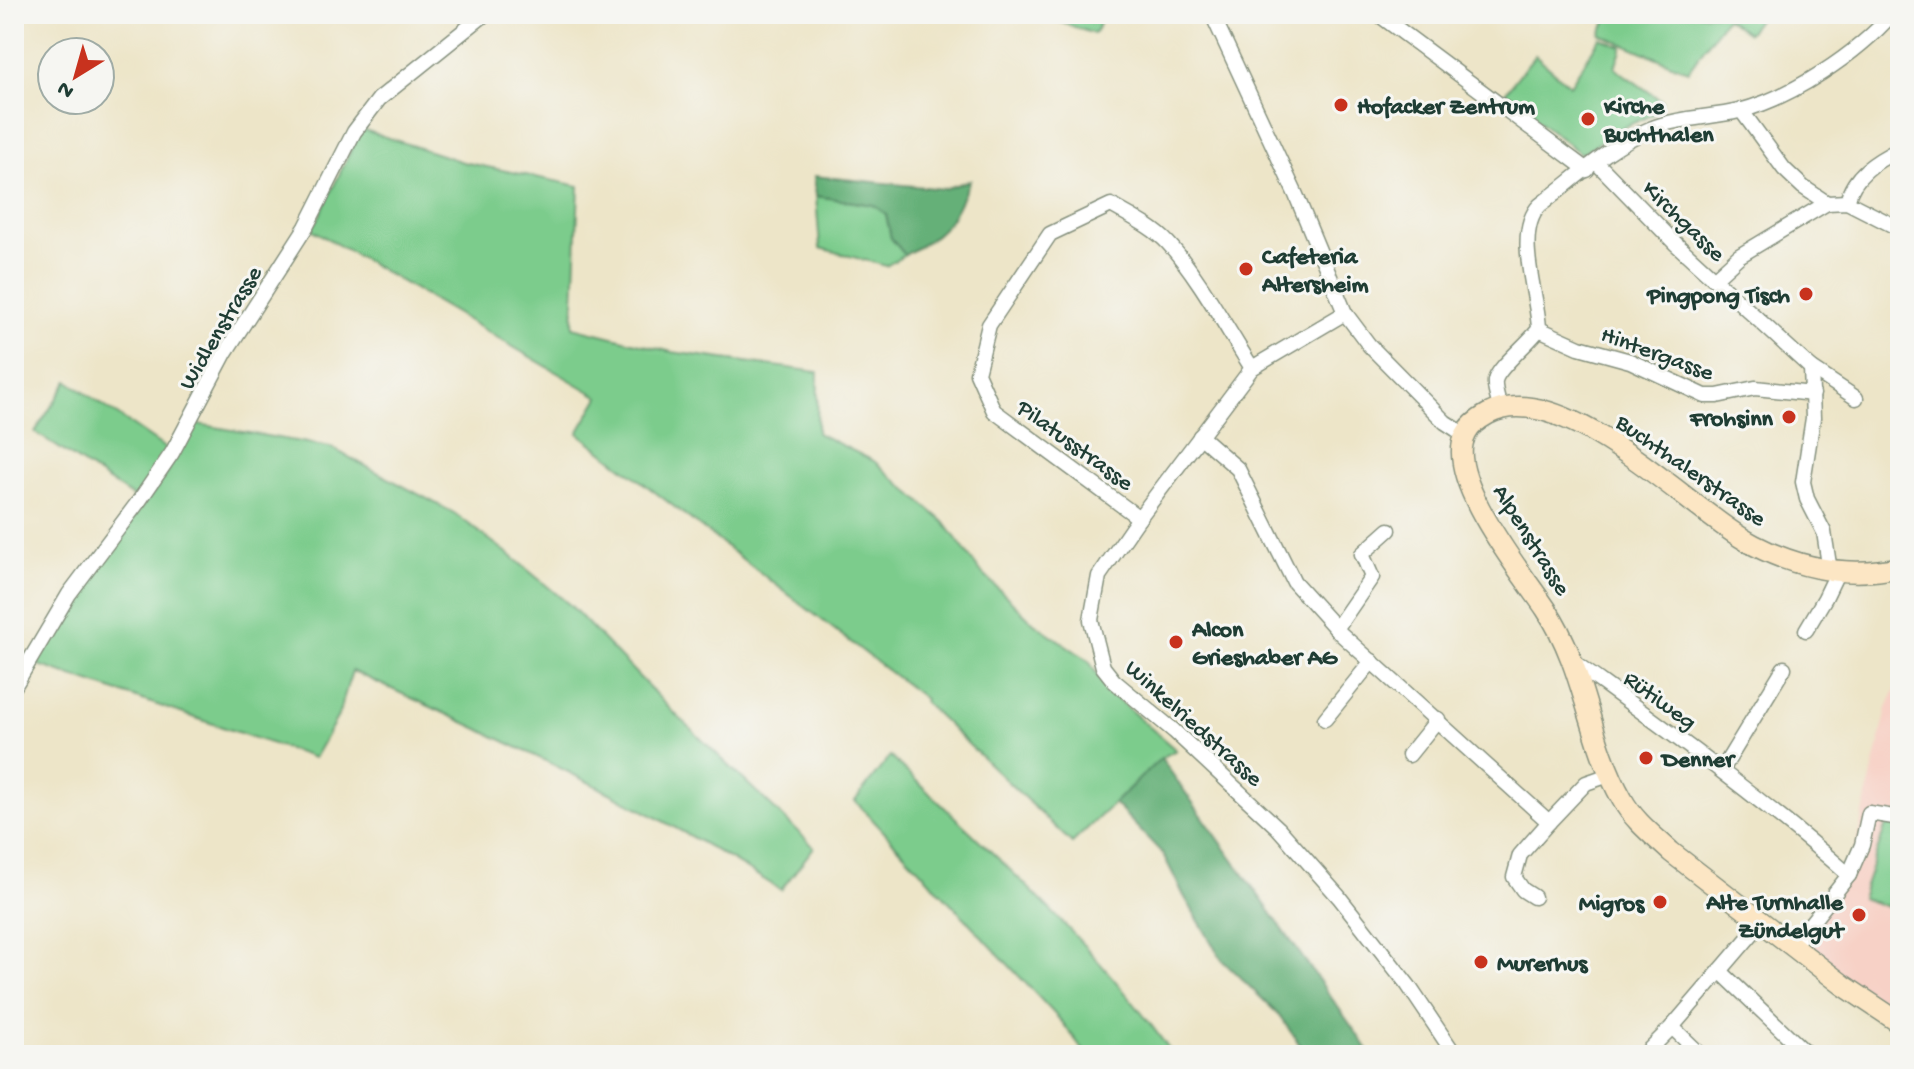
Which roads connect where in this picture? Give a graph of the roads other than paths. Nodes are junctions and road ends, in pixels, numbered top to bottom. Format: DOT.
graph roads {
  1 [pos="485,14"];
  2 [pos="1212,14"];
  3 [pos="1378,14"];
  4 [pos="1892,14"];
  5 [pos="1741,110"];
  6 [pos="1900,149"];
  7 [pos="1591,166"];
  8 [pos="1847,202"];
  9 [pos="1827,203"];
  10 [pos="1900,229"];
  11 [pos="1715,278"];
  12 [pos="1345,313"];
  13 [pos="1539,329"];
  14 [pos="1252,368"];
  15 [pos="1811,368"];
  16 [pos="1813,394"];
  17 [pos="1856,398"];
  18 [pos="1500,407"];
  19 [pos="1465,435"];
  20 [pos="1200,436"];
  21 [pos="1139,518"];
  22 [pos="1389,530"];
  23 [pos="1900,567"];
  24 [pos="1834,571"];
  25 [pos="1336,629"];
  26 [pos="1806,630"];
  27 [pos="1372,661"];
  28 [pos="1575,663"];
  29 [pos="1784,668"];
  30 [pos="14,687"];
  31 [pos="1325,719"];
  32 [pos="1438,719"];
  33 [pos="1409,755"];
  34 [pos="1722,770"];
  35 [pos="1609,775"];
  36 [pos="1900,818"];
  37 [pos="1549,822"];
  38 [pos="1849,875"];
  39 [pos="1534,897"];
  40 [pos="1762,922"];
  41 [pos="1792,947"];
  42 [pos="1720,971"];
  43 [pos="1900,1023"];
  44 [pos="1672,1027"];
  45 [pos="1455,1055"];
  46 [pos="1644,1055"];
  47 [pos="1701,1055"];
  48 [pos="1808,1055"];
  1 -- 30 [label="street, Widlenstrasse"];
  2 -- 12 [label="street"];
  3 -- 7 [label="street, Kirchgasse"];
  4 -- 5 [label="street"];
  5 -- 7 [label="street"];
  5 -- 9 [label="street"];
  6 -- 8 [label="street"];
  7 -- 11 [label="street, Kirchgasse"];
  7 -- 13 [label="street"];
  8 -- 9 [label="street"];
  8 -- 10 [label="street"];
  9 -- 11 [label="street"];
  11 -- 15 [label="street, Kirchgasse"];
  12 -- 14 [label="street, Winkelriedstrasse"];
  12 -- 19 [label="street"];
  13 -- 16 [label="street, Hintergasse"];
  13 -- 18 [label="street"];
  14 -- 20 [label="street, Winkelriedstrasse"];
  14 -- 21 [label="street, Pilatusstrasse"];
  15 -- 16 [label="street"];
  15 -- 17 [label="street, Kirchgasse"];
  16 -- 24 [label="street"];
  18 -- 19 [label="street"];
  18 -- 24 [label="street, Buchthalerstrasse"];
  19 -- 28 [label="street, Alpenstrasse"];
  20 -- 21 [label="street, Winkelriedstrasse"];
  20 -- 25 [label="street"];
  21 -- 45 [label="street, Winkelriedstrasse"];
  22 -- 25 [label="street"];
  23 -- 24 [label="street, Buchthalerstrasse"];
  24 -- 26 [label="street"];
  25 -- 27 [label="street"];
  27 -- 31 [label="street"];
  27 -- 32 [label="street"];
  28 -- 34 [label="street, Rütiweg"];
  28 -- 35 [label="street, Alpenstrasse"];
  29 -- 34 [label="street"];
  32 -- 33 [label="street"];
  32 -- 37 [label="street"];
  34 -- 38 [label="street, Rütiweg"];
  35 -- 37 [label="street"];
  35 -- 40 [label="street, Alpenstrasse"];
  36 -- 38 [label="street"];
  37 -- 39 [label="street"];
  38 -- 41 [label="street"];
  40 -- 41 [label="street, Alpenstrasse"];
  40 -- 42 [label="street"];
  41 -- 43 [label="street, Alpenstrasse"];
  42 -- 44 [label="street"];
  42 -- 48 [label="street"];
  44 -- 46 [label="street"];
  44 -- 47 [label="street"];
}
